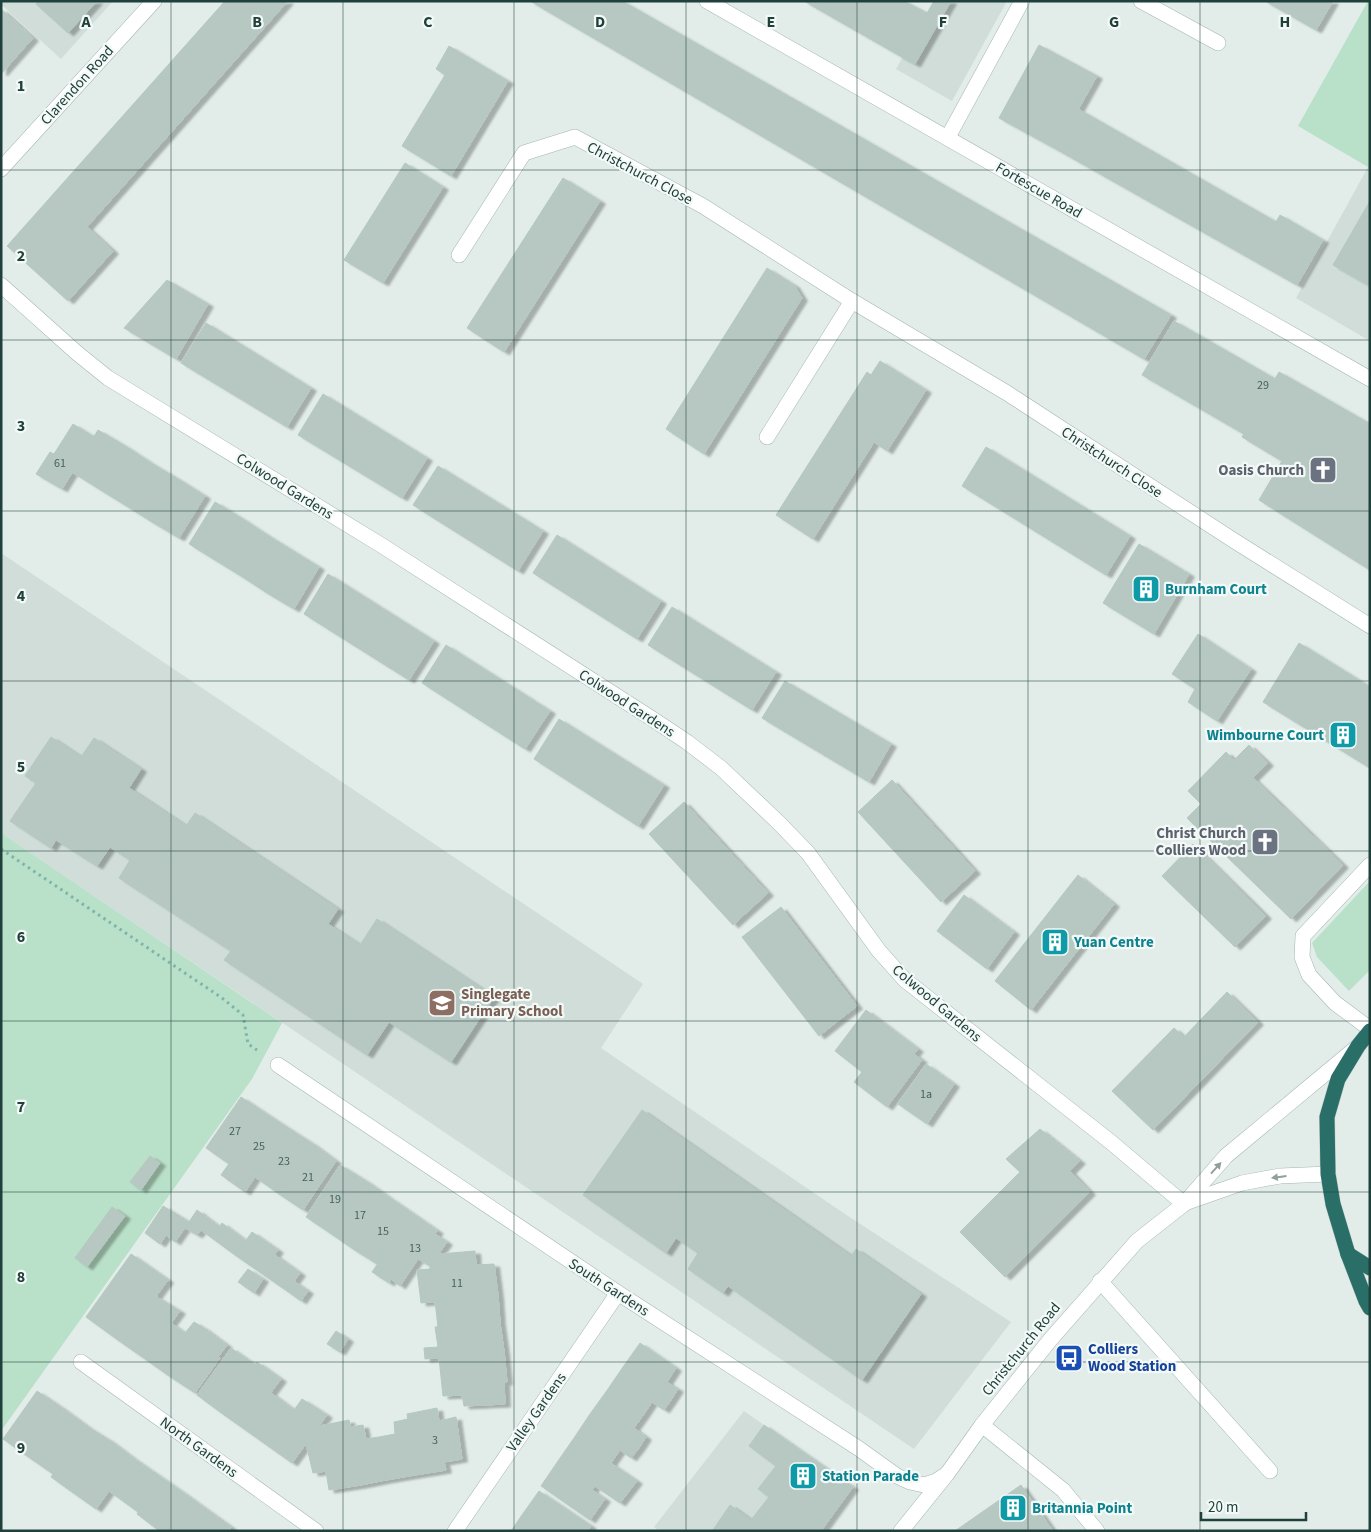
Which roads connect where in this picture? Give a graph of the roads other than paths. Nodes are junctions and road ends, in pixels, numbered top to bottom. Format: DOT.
graph roads {
  1 [pos="154,1"];
  2 [pos="707,1"];
  3 [pos="1022,1"];
  4 [pos="1141,1"];
  5 [pos="1218,43"];
  6 [pos="948,137"];
  7 [pos="1,169"];
  8 [pos="459,255"];
  9 [pos="1,285"];
  10 [pos="852,301"];
  11 [pos="1370,379"];
  12 [pos="767,438"];
  13 [pos="1370,626"];
  14 [pos="1370,865"];
  15 [pos="1370,1030"];
  16 [pos="1358,1046"];
  17 [pos="278,1065"];
  18 [pos="1328,1174"];
  19 [pos="1184,1204"];
  20 [pos="1348,1254"];
  21 [pos="1370,1268"];
  22 [pos="1100,1281"];
  23 [pos="618,1294"];
  24 [pos="1370,1308"];
  25 [pos="81,1362"];
  26 [pos="982,1425"];
  27 [pos="1270,1471"];
  28 [pos="947,1474"];
  29 [pos="316,1531"];
  30 [pos="455,1531"];
  31 [pos="901,1531"];
  32 [pos="1097,1531"];
  1 -- 7 [label="street, Clarendon Road"];
  2 -- 6 [label="street, Fortescue Road"];
  3 -- 6 [label="street"];
  4 -- 5 [label="street"];
  6 -- 11 [label="street, Fortescue Road"];
  8 -- 10 [label="street, Christchurch Close"];
  9 -- 19 [label="street, Colwood Gardens"];
  10 -- 12 [label="street"];
  10 -- 13 [label="street, Christchurch Close"];
  14 -- 15 [label="street"];
  15 -- 16 [label="highway, Christchurch Road"];
  16 -- 18 [label="highway, Christchurch Road"];
  19 -- 16 [label="street, Christchurch Road, one-way"];
  17 -- 23 [label="street, South Gardens"];
  18 -- 19 [label="street, Christchurch Road, one-way"];
  18 -- 20 [label="highway"];
  19 -- 22 [label="street, Christchurch Road"];
  20 -- 21 [label="highway"];
  20 -- 24 [label="highway"];
  22 -- 26 [label="street, Christchurch Road"];
  22 -- 27 [label="street"];
  23 -- 28 [label="street, South Gardens"];
  23 -- 30 [label="street, Valley Gardens"];
  25 -- 29 [label="street, North Gardens"];
  26 -- 28 [label="street, Christchurch Road"];
  26 -- 32 [label="street"];
  28 -- 31 [label="street, Christchurch Road"];
}
